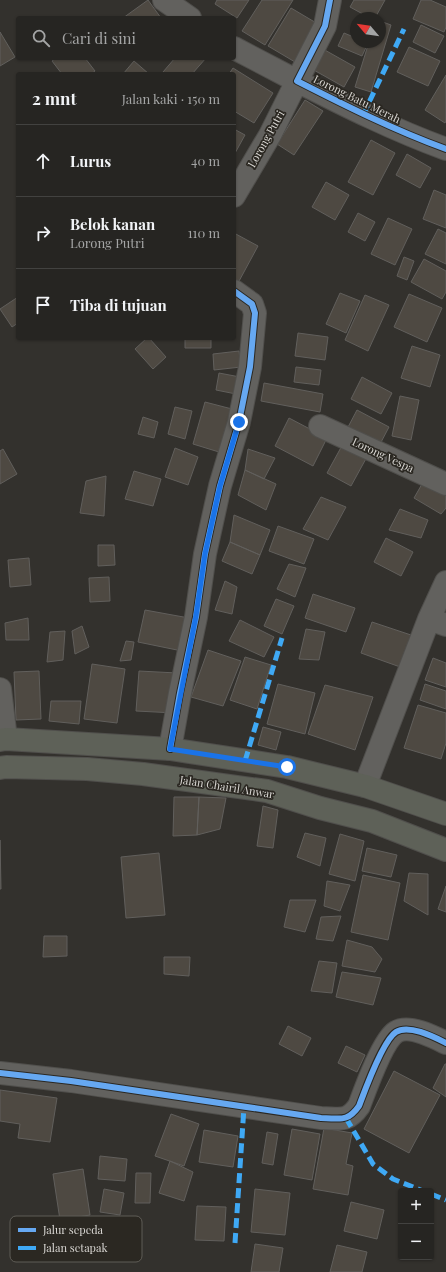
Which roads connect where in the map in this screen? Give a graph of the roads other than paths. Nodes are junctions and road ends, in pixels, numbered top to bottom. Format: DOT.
graph roads {
  1 [pos="164,0"];
  2 [pos="330,0"];
  3 [pos="187,16"];
  4 [pos="236,49"];
  5 [pos="297,81"];
  6 [pos="446,149"];
  7 [pos="236,193"];
  8 [pos="236,292"];
  9 [pos="320,426"];
  10 [pos="446,484"];
  11 [pos="446,582"];
  12 [pos="437,622"];
  13 [pos="0,689"];
  14 [pos="3,739"];
  15 [pos="170,749"];
  16 [pos="0,768"];
  17 [pos="365,786"];
  18 [pos="446,814"];
  19 [pos="446,850"];
  20 [pos="446,1043"];
  21 [pos="0,1073"];
  1 -- 3 [label="street"];
  2 -- 5 [label="street, Lorong Batu Merah"];
  4 -- 5 [label="street, Lorong Batu Merah"];
  5 -- 6 [label="street, Lorong Batu Merah"];
  5 -- 7 [label="street, Lorong Putri"];
  8 -- 15 [label="street"];
  9 -- 10 [label="street, Lorong Vespa"];
  11 -- 12 [label="street"];
  12 -- 17 [label="street"];
  13 -- 14 [label="street"];
  14 -- 15 [label="main road"];
  15 -- 17 [label="main road"];
  16 -- 19 [label="main road, Jalan Chairil Anwar"];
  17 -- 18 [label="main road"];
  20 -- 21 [label="street"];
}
